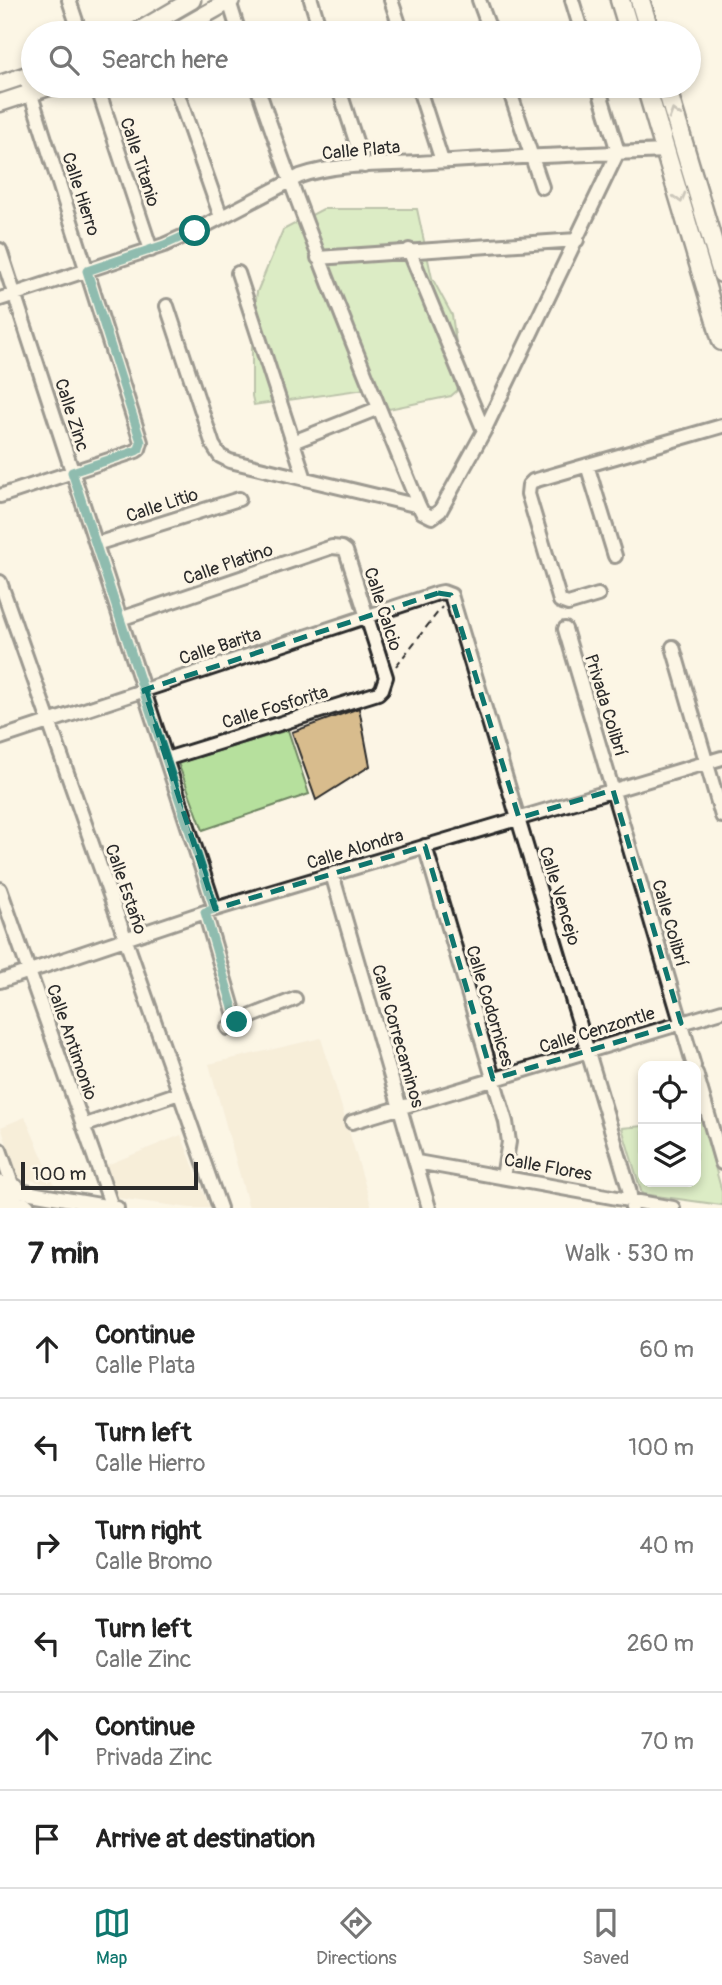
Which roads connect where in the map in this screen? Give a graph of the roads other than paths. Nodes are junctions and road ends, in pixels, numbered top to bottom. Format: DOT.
graph roads {
  1 [pos="69,0"];
  2 [pos="311,0"];
  3 [pos="391,0"];
  4 [pos="480,0"];
  5 [pos="572,0"];
  6 [pos="620,0"];
  7 [pos="640,0"];
  8 [pos="230,1"];
  9 [pos="188,3"];
  10 [pos="76,21"];
  11 [pos="156,21"];
  12 [pos="192,21"];
  13 [pos="194,21"];
  14 [pos="236,21"];
  15 [pos="317,21"];
  16 [pos="398,21"];
  17 [pos="487,21"];
  18 [pos="578,21"];
  19 [pos="626,21"];
  20 [pos="646,21"];
  21 [pos="21,77"];
  22 [pos="0,84"];
  23 [pos="21,96"];
  24 [pos="32,98"];
  25 [pos="101,98"];
  26 [pos="179,98"];
  27 [pos="261,98"];
  28 [pos="342,98"];
  29 [pos="422,98"];
  30 [pos="512,98"];
  31 [pos="602,98"];
  32 [pos="650,98"];
  33 [pos="670,98"];
  34 [pos="0,103"];
  35 [pos="666,151"];
  36 [pos="618,152"];
  37 [pos="531,156"];
  38 [pos="442,161"];
  39 [pos="364,166"];
  40 [pos="542,187"];
  41 [pos="292,188"];
  42 [pos="221,217"];
  43 [pos="577,240"];
  44 [pos="717,246"];
  45 [pos="0,250"];
  46 [pos="151,250"];
  47 [pos="409,250"];
  48 [pos="318,258"];
  49 [pos="87,271"];
  50 [pos="238,273"];
  51 [pos="722,273"];
  52 [pos="15,295"];
  53 [pos="0,299"];
  54 [pos="167,306"];
  55 [pos="722,341"];
  56 [pos="379,408"];
  57 [pos="722,426"];
  58 [pos="484,432"];
  59 [pos="293,442"];
  60 [pos="587,465"];
  61 [pos="72,472"];
  62 [pos="305,479"];
  63 [pos="0,496"];
  64 [pos="239,499"];
  65 [pos="419,506"];
  66 [pos="96,544"];
  67 [pos="346,551"];
  68 [pos="615,556"];
  69 [pos="0,582"];
  70 [pos="451,595"];
  71 [pos="598,595"];
  72 [pos="367,616"];
  73 [pos="120,619"];
  74 [pos="565,629"];
  75 [pos="673,647"];
  76 [pos="386,677"];
  77 [pos="144,690"];
  78 [pos="49,722"];
  79 [pos="0,738"];
  80 [pos="722,758"];
  81 [pos="166,759"];
  82 [pos="706,763"];
  83 [pos="613,790"];
  84 [pos="722,816"];
  85 [pos="519,818"];
  86 [pos="425,846"];
  87 [pos="332,874"];
  88 [pos="0,889"];
  89 [pos="210,911"];
  90 [pos="125,939"];
  91 [pos="29,971"];
  92 [pos="0,981"];
  93 [pos="295,999"];
  94 [pos="722,1011"];
  95 [pos="681,1023"];
  96 [pos="588,1051"];
  97 [pos="692,1061"];
  98 [pos="494,1079"];
  99 [pos="701,1090"];
  100 [pos="179,1093"];
  101 [pos="401,1107"];
  102 [pos="352,1122"];
  103 [pos="83,1126"];
  104 [pos="0,1150"];
  105 [pos="417,1162"];
  106 [pos="722,1163"];
  107 [pos="503,1177"];
  108 [pos="11,1199"];
  109 [pos="632,1204"];
  110 [pos="112,1207"];
  111 [pos="117,1208"];
  112 [pos="220,1208"];
  113 [pos="429,1208"];
  114 [pos="673,1208"];
  1 -- 10 [label="street"];
  2 -- 15 [label="street"];
  3 -- 16 [label="street"];
  4 -- 17 [label="street"];
  5 -- 18 [label="street"];
  6 -- 19 [label="main road"];
  7 -- 20 [label="main road"];
  8 -- 13 [label="street"];
  8 -- 14 [label="street"];
  9 -- 11 [label="street"];
  9 -- 12 [label="street"];
  21 -- 22 [label="street"];
  23 -- 34 [label="street"];
  24 -- 49 [label="street, Calle Hierro"];
  25 -- 46 [label="street, Calle Titanio"];
  26 -- 42 [label="street"];
  27 -- 41 [label="street"];
  28 -- 39 [label="street"];
  29 -- 38 [label="street"];
  30 -- 37 [label="street"];
  31 -- 36 [label="street"];
  32 -- 35 [label="main road"];
  44 -- 33 [label="main road, one-way"];
  35 -- 36 [label="street, Calle Plata"];
  35 -- 55 [label="main road, one-way"];
  36 -- 37 [label="street, Calle Plata"];
  36 -- 43 [label="street"];
  37 -- 38 [label="street, Calle Plata"];
  37 -- 40 [label="street"];
  38 -- 39 [label="street, Calle Plata"];
  39 -- 41 [label="street, Calle Plata"];
  41 -- 42 [label="street, Calle Plata"];
  41 -- 48 [label="street"];
  42 -- 46 [label="street, Calle Plata"];
  43 -- 47 [label="street"];
  43 -- 58 [label="street"];
  44 -- 51 [label="main road"];
  45 -- 52 [label="street, Calle Zinc"];
  46 -- 49 [label="street, Calle Plata"];
  47 -- 48 [label="street"];
  47 -- 58 [label="street"];
  48 -- 56 [label="street"];
  49 -- 52 [label="street, Calle Plata"];
  49 -- 61 [label="street, Calle Hierro"];
  50 -- 59 [label="street"];
  52 -- 53 [label="street, Calle Plata"];
  52 -- 61 [label="street, Calle Zinc"];
  54 -- 62 [label="street"];
  56 -- 59 [label="street"];
  56 -- 65 [label="street"];
  57 -- 60 [label="street"];
  58 -- 65 [label="street"];
  59 -- 62 [label="street"];
  60 -- 68 [label="street"];
  60 -- 71 [label="street"];
  61 -- 63 [label="street"];
  61 -- 66 [label="street, Calle Zinc"];
  62 -- 65 [label="street"];
  64 -- 66 [label="street, Calle Litio"];
  66 -- 73 [label="street, Calle Zinc"];
  67 -- 72 [label="street, Calle Calcio"];
  67 -- 73 [label="street, Calle Platino"];
  69 -- 78 [label="street, Calle Estaño"];
  70 -- 72 [label="street, Calle Barita"];
  70 -- 85 [label="street, Calle Vencejo"];
  72 -- 76 [label="street, Calle Calcio"];
  72 -- 77 [label="street, Calle Barita"];
  73 -- 77 [label="street, Calle Zinc"];
  74 -- 83 [label="street, Privada Colibrí"];
  75 -- 82 [label="street"];
  76 -- 81 [label="street, Calle Fosforita"];
  77 -- 78 [label="street, Calle Barita"];
  77 -- 81 [label="street, Calle Zinc"];
  78 -- 79 [label="street, Calle Barita"];
  78 -- 90 [label="street, Calle Estaño"];
  80 -- 82 [label="street, Calle Alondra"];
  81 -- 89 [label="street, Calle Zinc"];
  82 -- 83 [label="street, Calle Alondra"];
  82 -- 84 [label="street"];
  83 -- 85 [label="street, Calle Alondra"];
  83 -- 95 [label="street, Calle Colibrí"];
  85 -- 86 [label="street, Calle Alondra"];
  85 -- 96 [label="street, Calle Vencejo"];
  86 -- 87 [label="street, Calle Alondra"];
  86 -- 98 [label="street, Calle Codornices"];
  87 -- 89 [label="street, Calle Alondra"];
  87 -- 101 [label="street, Calle Correcaminos"];
  88 -- 91 [label="street, Calle Antimonio"];
  89 -- 90 [label="street, Calle Alondra"];
  89 -- 93 [label="street, Calle Zinc"];
  90 -- 91 [label="street, Calle Alondra"];
  90 -- 100 [label="street, Calle Estaño"];
  91 -- 92 [label="street, Calle Alondra"];
  91 -- 103 [label="street, Calle Antimonio"];
  94 -- 95 [label="street, Calle Cenzontle"];
  95 -- 96 [label="street, Calle Cenzontle"];
  95 -- 97 [label="street, Calle Colibrí"];
  96 -- 98 [label="street, Calle Cenzontle"];
  96 -- 109 [label="street, Calle Vencejo"];
  98 -- 101 [label="street, Calle Cenzontle"];
  98 -- 107 [label="street, Calle Codornices"];
  99 -- 106 [label="street"];
  100 -- 103 [label="street"];
  100 -- 112 [label="street, Calle Estaño"];
  101 -- 102 [label="street, Calle Cenzontle"];
  101 -- 105 [label="street, Calle Correcaminos"];
  103 -- 110 [label="street, Calle Antimonio"];
  104 -- 108 [label="street"];
  105 -- 107 [label="street, Calle Flores"];
  105 -- 113 [label="street, Calle Correcaminos"];
  107 -- 109 [label="street, Calle Flores"];
  108 -- 110 [label="street"];
  109 -- 114 [label="street, Calle Flores"];
  110 -- 111 [label="street"];
}
